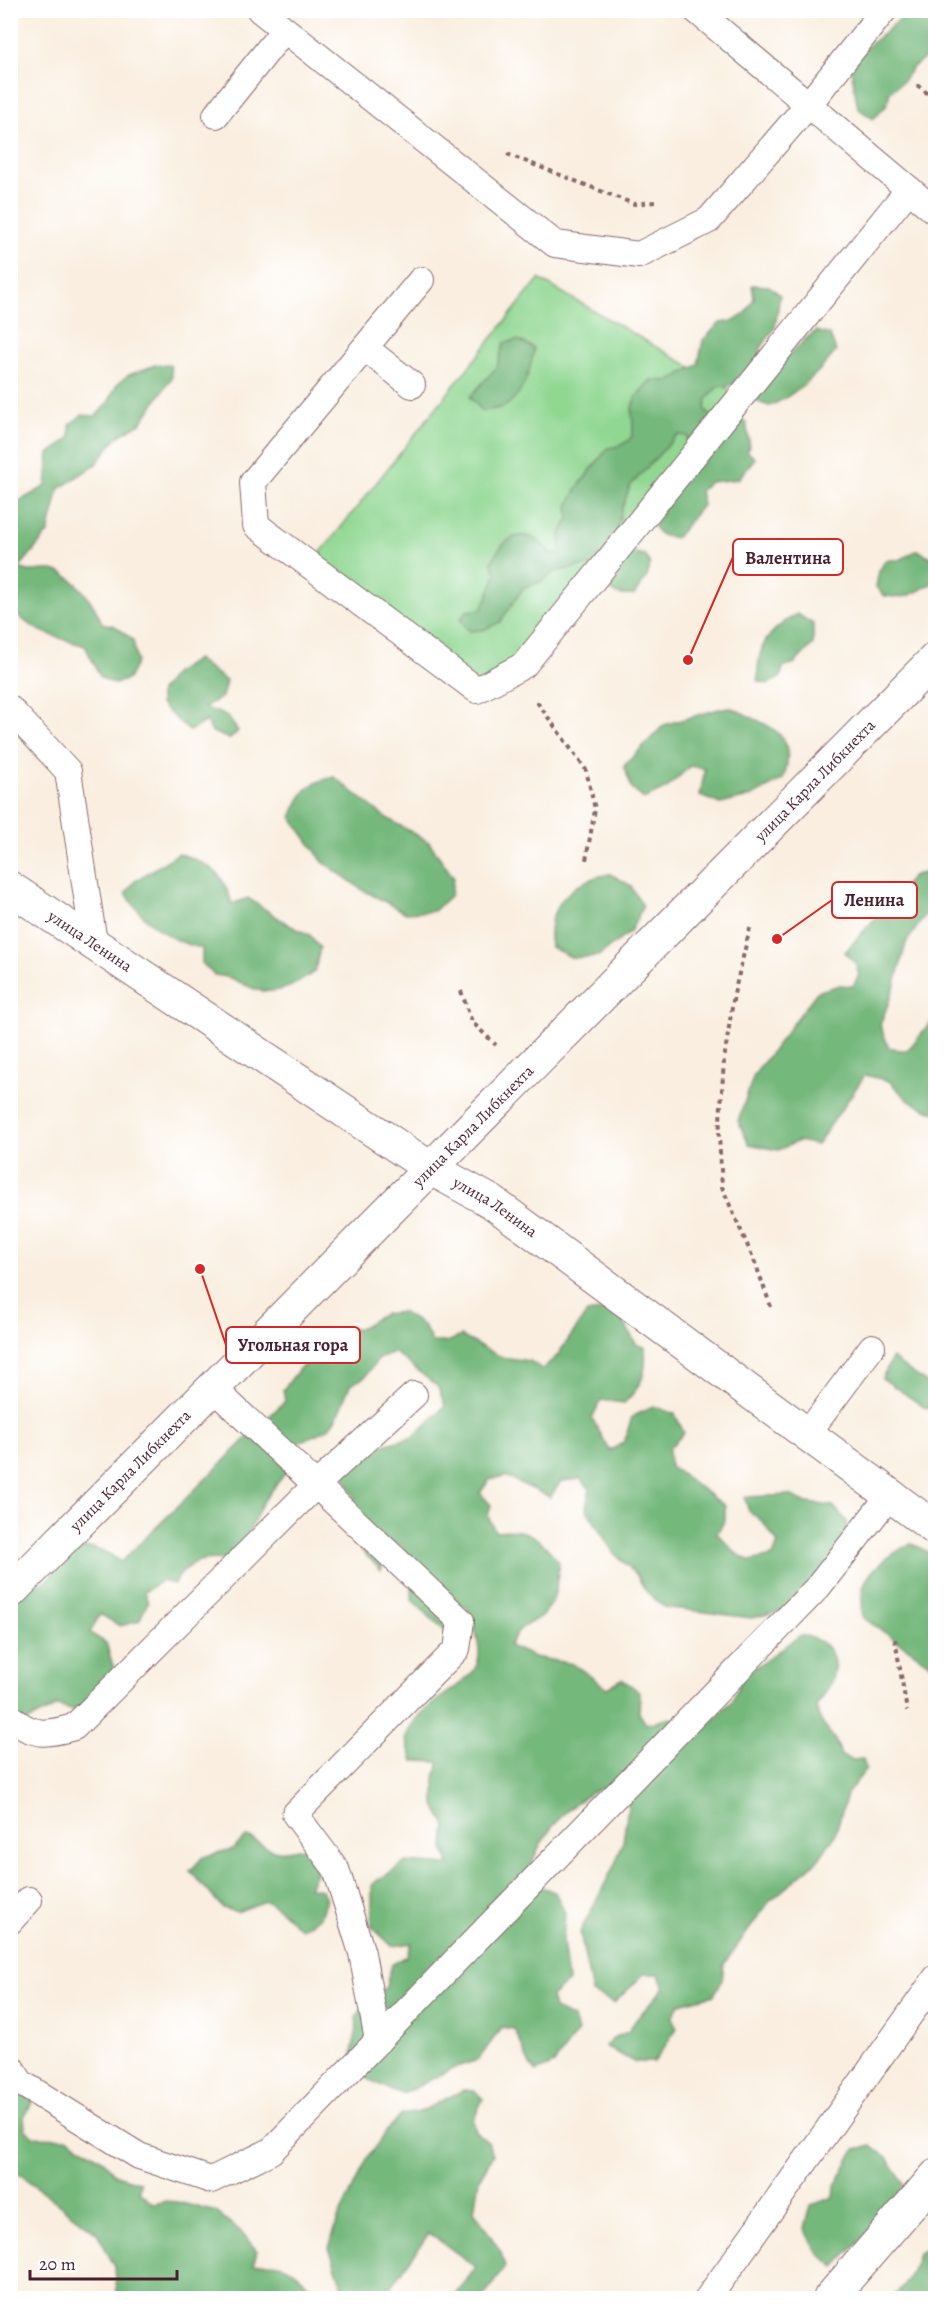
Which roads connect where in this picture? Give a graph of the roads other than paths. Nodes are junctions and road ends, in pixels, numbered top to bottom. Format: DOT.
graph roads {
  1 [pos="260,10"];
  2 [pos="696,10"];
  3 [pos="884,10"];
  4 [pos="284,30"];
  5 [pos="808,105"];
  6 [pos="216,115"];
  7 [pos="909,189"];
  8 [pos="936,212"];
  9 [pos="421,280"];
  10 [pos="365,348"];
  11 [pos="412,385"];
  12 [pos="936,658"];
  13 [pos="10,709"];
  14 [pos="10,888"];
  15 [pos="94,943"];
  16 [pos="430,1168"];
  17 [pos="872,1347"];
  18 [pos="213,1388"];
  19 [pos="414,1395"];
  20 [pos="808,1433"];
  21 [pos="316,1485"];
  22 [pos="890,1495"];
  23 [pos="936,1529"];
  24 [pos="10,1592"];
  25 [pos="10,1717"];
  26 [pos="29,1900"];
  27 [pos="10,1921"];
  28 [pos="936,1978"];
  29 [pos="378,2041"];
  30 [pos="10,2066"];
  31 [pos="936,2176"];
  32 [pos="708,2298"];
  33 [pos="830,2298"];
  1 -- 4 [label="lane"];
  2 -- 5 [label="lane"];
  3 -- 5 [label="lane"];
  4 -- 5 [label="lane"];
  4 -- 6 [label="lane"];
  5 -- 7 [label="lane"];
  7 -- 8 [label="lane"];
  7 -- 10 [label="lane"];
  9 -- 10 [label="lane"];
  10 -- 11 [label="lane"];
  12 -- 16 [label="main road, улица Карла Либкнехта"];
  13 -- 15 [label="lane"];
  14 -- 15 [label="main road, улица Ленина"];
  15 -- 16 [label="main road, улица Ленина"];
  16 -- 18 [label="main road, улица Карла Либкнехта"];
  16 -- 20 [label="main road, улица Ленина"];
  17 -- 20 [label="lane"];
  18 -- 21 [label="lane"];
  18 -- 24 [label="main road, улица Карла Либкнехта"];
  19 -- 21 [label="lane"];
  20 -- 22 [label="main road, улица Ленина"];
  21 -- 25 [label="lane"];
  21 -- 29 [label="lane"];
  22 -- 23 [label="main road, улица Ленина"];
  22 -- 29 [label="lane"];
  26 -- 27 [label="lane"];
  28 -- 32 [label="lane"];
  29 -- 30 [label="lane"];
  31 -- 33 [label="main road"];
}
